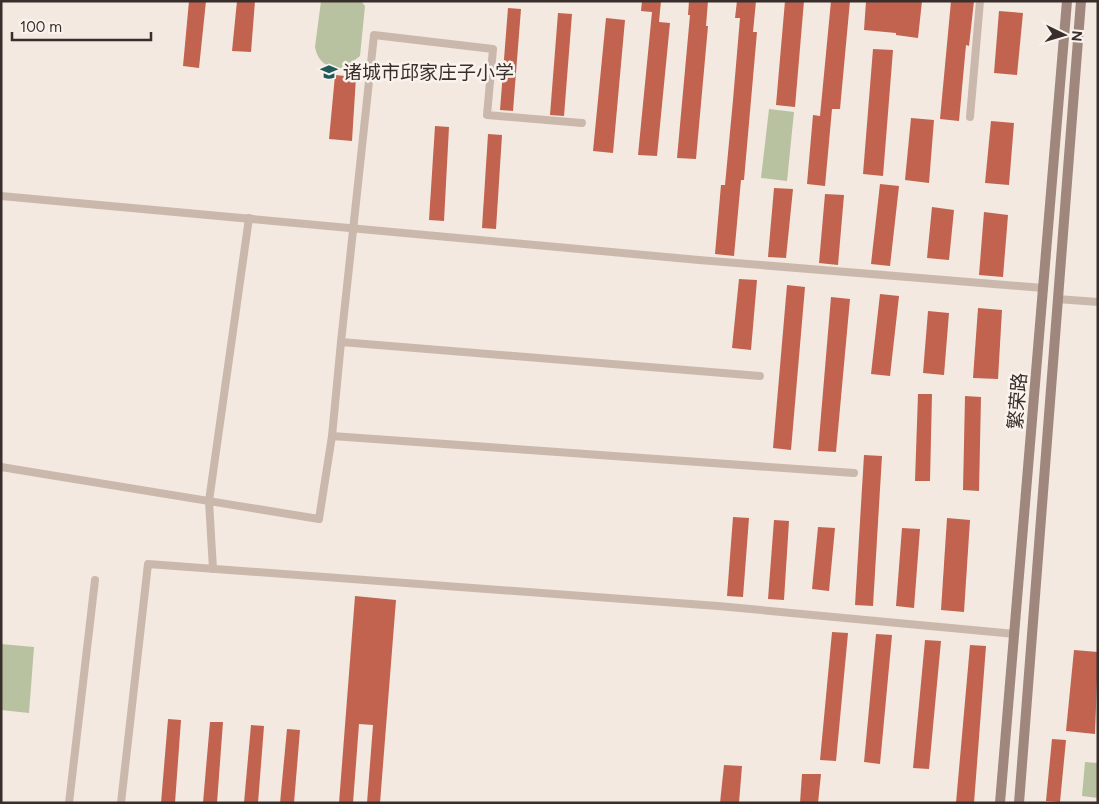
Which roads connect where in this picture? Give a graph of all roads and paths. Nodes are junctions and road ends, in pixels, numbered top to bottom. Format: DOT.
graph roads {
  1 [pos="980,1"];
  2 [pos="1067,1"];
  3 [pos="1081,1"];
  4 [pos="970,117"];
  5 [pos="582,123"];
  6 [pos="1,196"];
  7 [pos="249,218"];
  8 [pos="355,227"];
  9 [pos="1043,288"];
  10 [pos="1057,298"];
  11 [pos="1098,302"];
  12 [pos="341,342"];
  13 [pos="760,376"];
  14 [pos="332,436"];
  15 [pos="1,466"];
  16 [pos="854,473"];
  17 [pos="209,501"];
  18 [pos="213,569"];
  19 [pos="95,580"];
  20 [pos="1015,634"];
  21 [pos="68,803"];
  22 [pos="121,803"];
  23 [pos="1000,803"];
  24 [pos="1019,803"];
  1 -- 4 [label="street"];
  2 -- 9 [label="main road, 繁荣路"];
  3 -- 10 [label="main road, 繁荣路"];
  5 -- 8 [label="street"];
  6 -- 7 [label="street"];
  7 -- 8 [label="street"];
  7 -- 17 [label="street"];
  8 -- 9 [label="street"];
  8 -- 12 [label="street"];
  9 -- 20 [label="main road, 繁荣路"];
  10 -- 11 [label="street"];
  10 -- 24 [label="main road, 繁荣路"];
  12 -- 13 [label="street"];
  12 -- 14 [label="street"];
  14 -- 16 [label="street"];
  14 -- 17 [label="street"];
  15 -- 17 [label="street"];
  17 -- 18 [label="street"];
  18 -- 20 [label="street"];
  18 -- 22 [label="street"];
  19 -- 21 [label="street"];
  20 -- 23 [label="main road, 繁荣路"];
}
